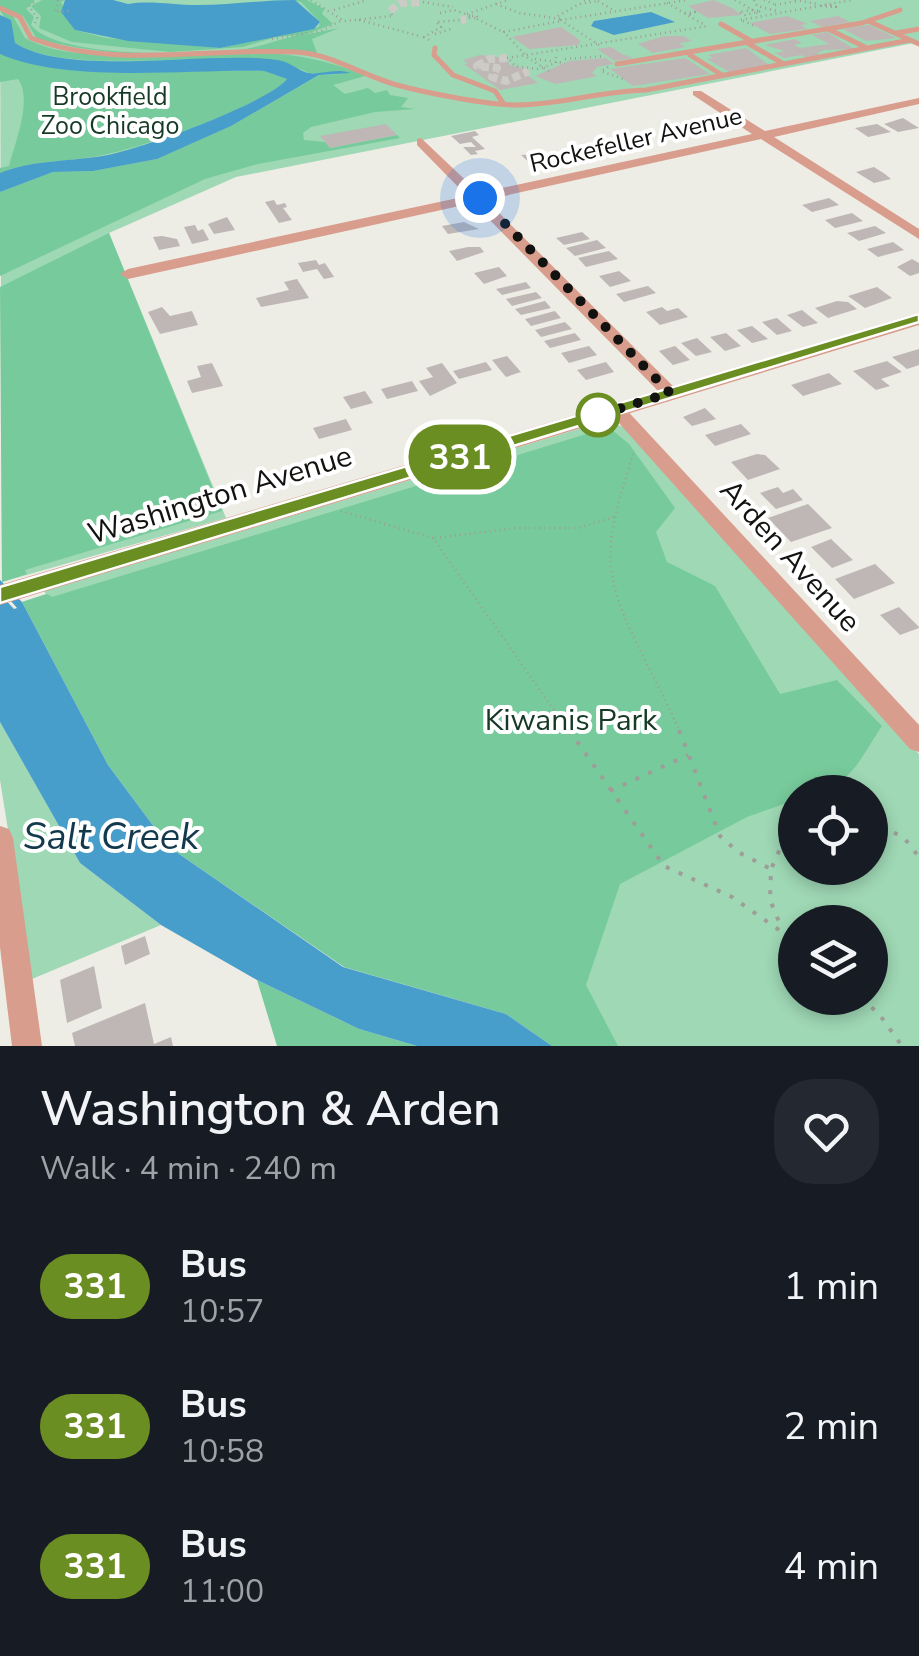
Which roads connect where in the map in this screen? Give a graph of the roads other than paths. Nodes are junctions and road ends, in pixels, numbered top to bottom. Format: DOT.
graph roads {
  1 [pos="0,8"];
  2 [pos="900,10"];
  3 [pos="868,21"];
  4 [pos="721,24"];
  5 [pos="828,29"];
  6 [pos="919,29"];
  7 [pos="896,33"];
  8 [pos="910,40"];
  9 [pos="751,43"];
  10 [pos="919,44"];
  11 [pos="435,48"];
  12 [pos="866,48"];
  13 [pos="689,55"];
  14 [pos="617,64"];
  15 [pos="783,64"];
  16 [pos="723,75"];
  17 [pos="697,92"];
  18 [pos="919,101"];
  19 [pos="503,103"];
  20 [pos="764,135"];
  21 [pos="421,142"];
  22 [pos="480,198"];
  23 [pos="919,235"];
  24 [pos="128,274"];
  25 [pos="919,319"];
  26 [pos="670,393"];
  27 [pos="616,410"];
  28 [pos="0,595"];
  29 [pos="919,742"];
  30 [pos="0,838"];
  31 [pos="27,1046"];
  1 -- 19 [label="lane"];
  2 -- 3 [label="lane"];
  3 -- 5 [label="lane"];
  3 -- 7 [label="lane"];
  4 -- 9 [label="lane"];
  5 -- 9 [label="lane"];
  5 -- 12 [label="lane"];
  6 -- 7 [label="lane"];
  7 -- 8 [label="lane"];
  8 -- 10 [label="lane"];
  8 -- 12 [label="lane"];
  9 -- 13 [label="lane"];
  9 -- 15 [label="lane"];
  11 -- 19 [label="lane"];
  12 -- 15 [label="lane"];
  13 -- 14 [label="lane"];
  13 -- 16 [label="lane"];
  15 -- 16 [label="lane"];
  16 -- 19 [label="lane"];
  17 -- 20 [label="street"];
  18 -- 20 [label="street, Rockefeller Avenue"];
  20 -- 22 [label="street, Rockefeller Avenue"];
  20 -- 23 [label="street"];
  21 -- 22 [label="street"];
  22 -- 24 [label="street, Rockefeller Avenue"];
  22 -- 26 [label="street"];
  25 -- 26 [label="street, Washington Avenue"];
  26 -- 27 [label="street, Washington Avenue"];
  27 -- 28 [label="street, Washington Avenue"];
  27 -- 29 [label="street, Arden Avenue"];
  30 -- 31 [label="street"];
}
